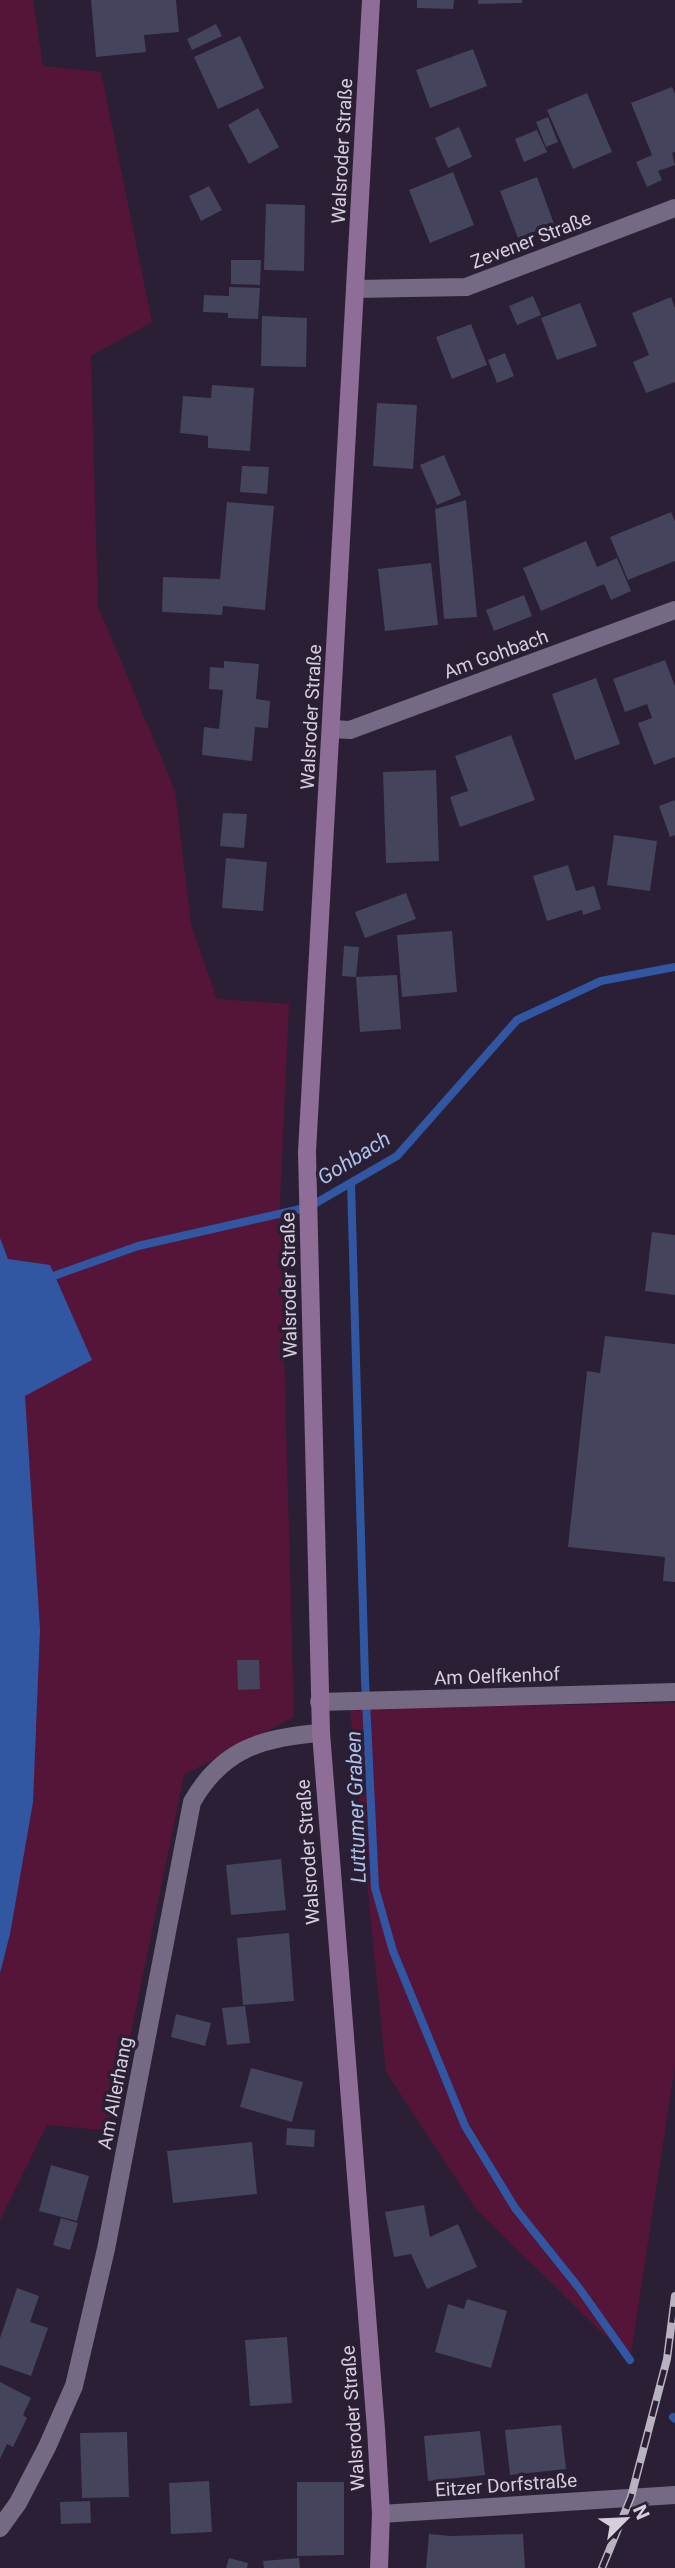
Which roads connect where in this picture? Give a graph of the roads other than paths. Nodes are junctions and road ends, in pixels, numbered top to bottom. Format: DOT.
graph roads {
  1 [pos="371,0"];
  2 [pos="675,208"];
  3 [pos="355,289"];
  4 [pos="675,610"];
  5 [pos="331,729"];
  6 [pos="675,1692"];
  7 [pos="319,1702"];
  8 [pos="321,1732"];
  9 [pos="675,2495"];
  10 [pos="381,2514"];
  11 [pos="0,2528"];
  12 [pos="379,2568"];
  1 -- 3 [label="main road, Walsroder Straße"];
  2 -- 3 [label="street, Zevener Straße"];
  3 -- 5 [label="main road, Walsroder Straße"];
  4 -- 5 [label="street, Am Gohbach"];
  5 -- 7 [label="main road, Walsroder Straße"];
  6 -- 7 [label="street, Am Oelfkenhof"];
  7 -- 8 [label="main road, Walsroder Straße"];
  8 -- 10 [label="main road, Walsroder Straße"];
  8 -- 11 [label="street, Am Allerhang"];
  9 -- 10 [label="street, Eitzer Dorfstraße"];
  10 -- 12 [label="main road, Walsroder Straße"];
}
